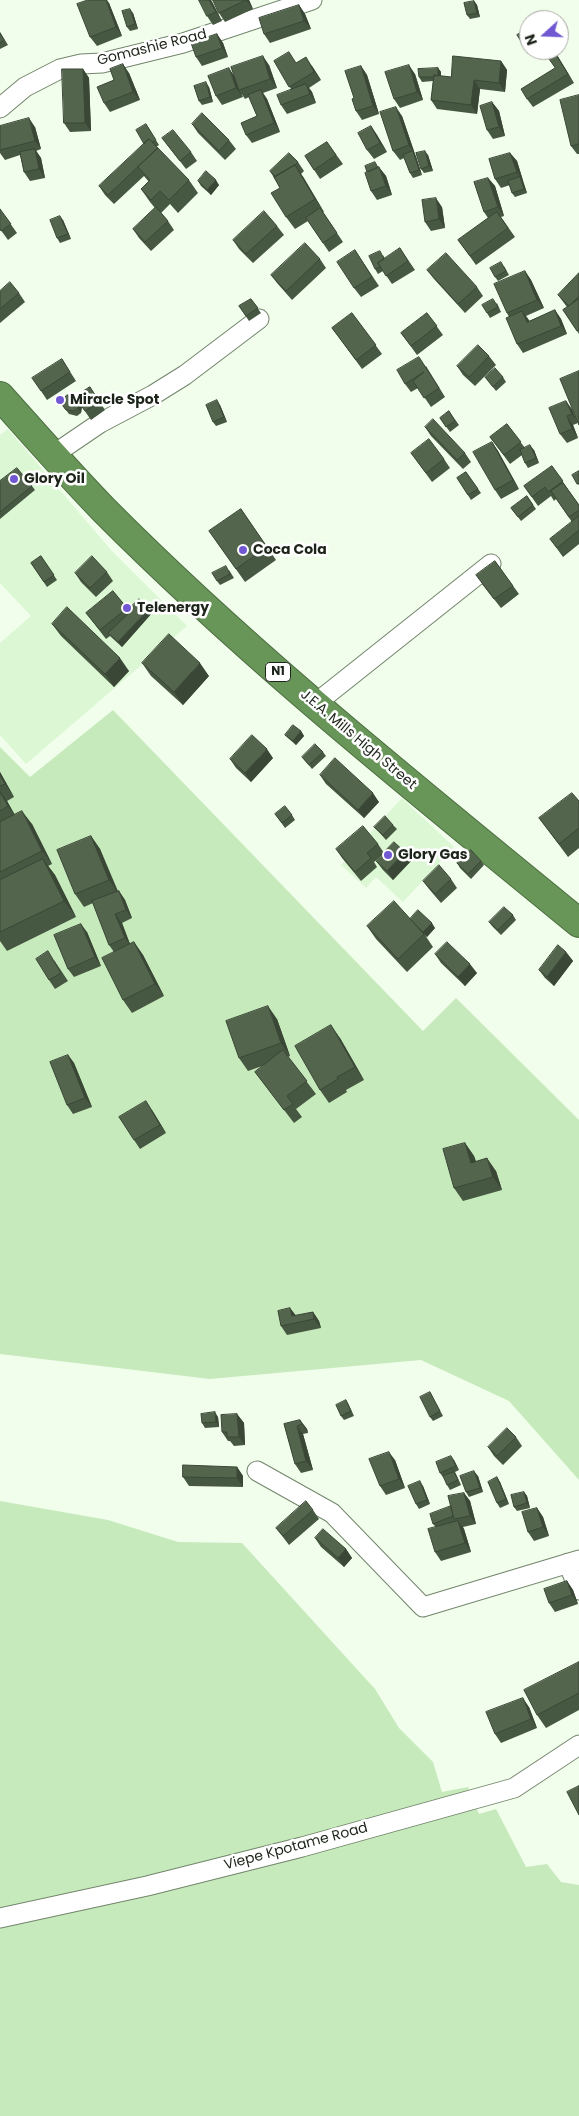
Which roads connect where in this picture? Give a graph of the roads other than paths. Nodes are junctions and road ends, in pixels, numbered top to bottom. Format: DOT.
graph roads {
  1 [pos="312,0"];
  2 [pos="0,108"];
  3 [pos="259,319"];
  4 [pos="0,396"];
  5 [pos="53,455"];
  6 [pos="491,564"];
  7 [pos="315,704"];
  8 [pos="579,923"];
  9 [pos="257,1471"];
  10 [pos="574,1562"];
  11 [pos="579,1590"];
  12 [pos="579,1745"];
  13 [pos="0,1918"];
  1 -- 2 [label="street, Gomashie Road"];
  3 -- 5 [label="street"];
  4 -- 5 [label="highway, J.E.A. Mills High Street / N1"];
  5 -- 7 [label="highway, J.E.A. Mills High Street / N1"];
  6 -- 7 [label="street"];
  7 -- 8 [label="highway, J.E.A. Mills High Street / N1"];
  9 -- 10 [label="street"];
  10 -- 11 [label="street"];
  12 -- 13 [label="street, Viepe Kpotame Road"];
}
